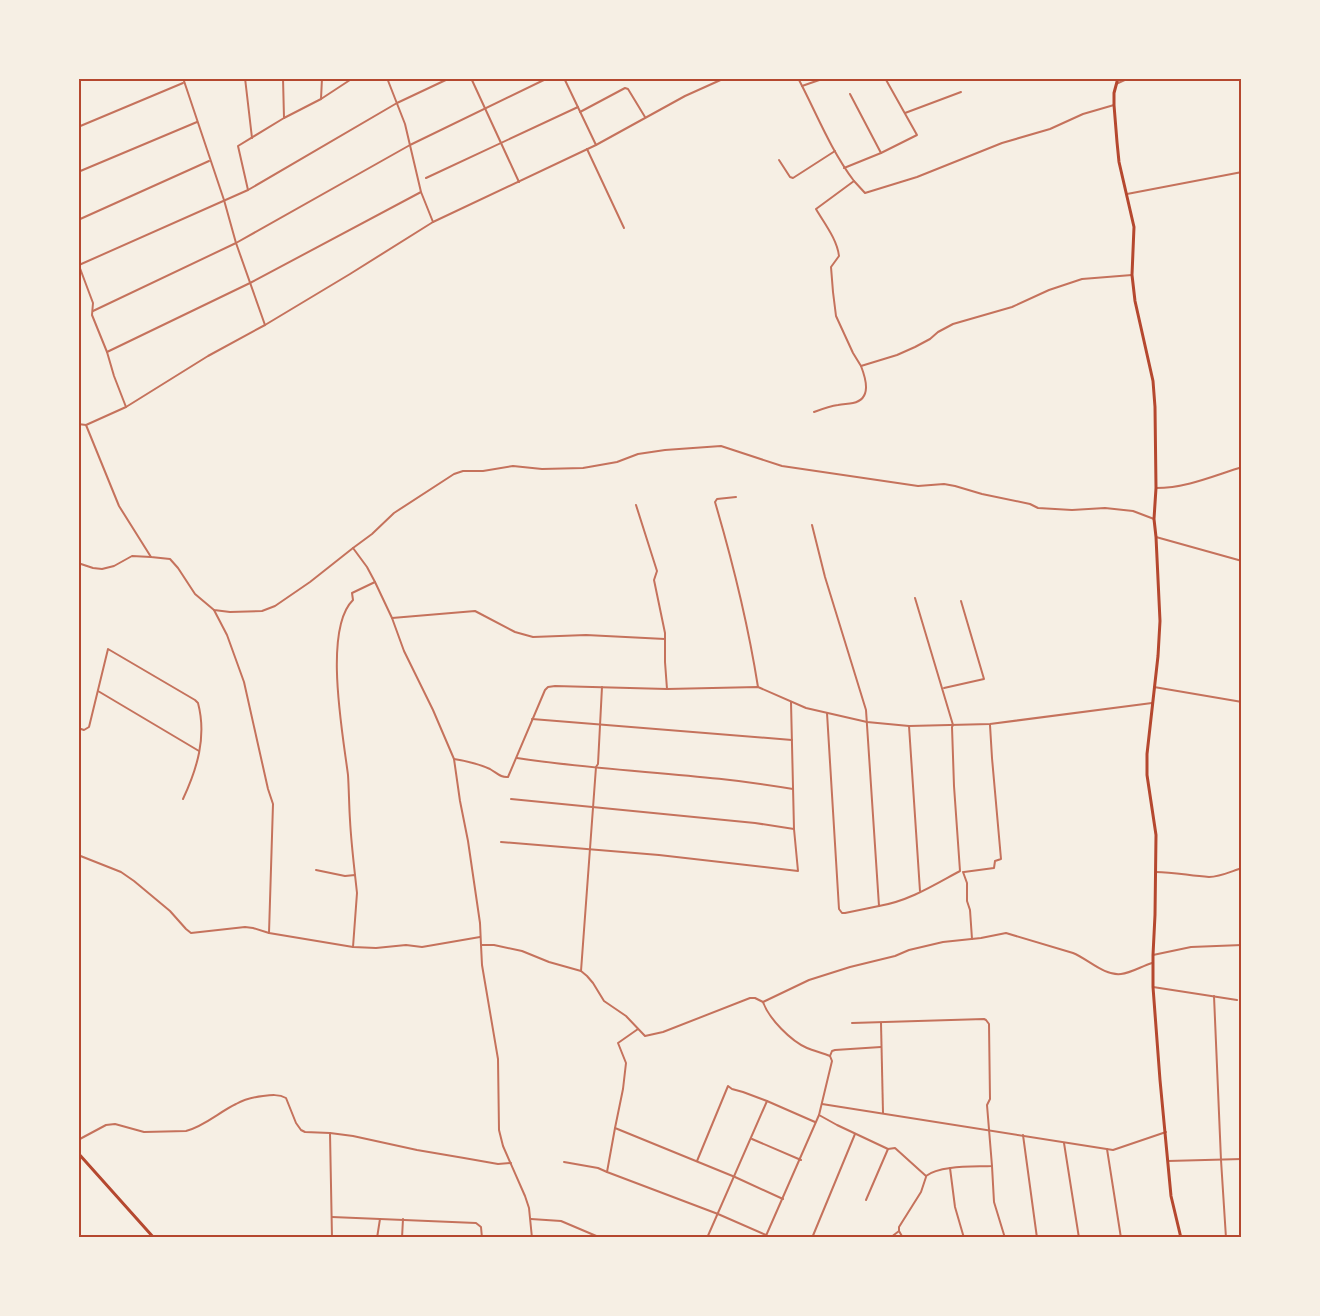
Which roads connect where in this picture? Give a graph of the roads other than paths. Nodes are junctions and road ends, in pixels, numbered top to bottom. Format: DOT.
graph roads {
  1 [pos="183,78"];
  2 [pos="245,78"];
  3 [pos="282,78"];
  4 [pos="322,78"];
  5 [pos="353,78"];
  6 [pos="387,78"];
  7 [pos="450,78"];
  8 [pos="471,78"];
  9 [pos="548,78"];
  10 [pos="725,78"];
  11 [pos="798,78"];
  12 [pos="825,78"];
  13 [pos="885,78"];
  14 [pos="1118,78"];
  15 [pos="1129,78"];
  16 [pos="566,79"];
  17 [pos="715,80"];
  18 [pos="184,83"];
  19 [pos="1116,84"];
  20 [pos="802,86"];
  21 [pos="961,92"];
  22 [pos="850,94"];
  23 [pos="321,99"];
  24 [pos="397,103"];
  25 [pos="1114,105"];
  26 [pos="578,107"];
  27 [pos="485,108"];
  28 [pos="580,112"];
  29 [pos="905,112"];
  30 [pos="645,117"];
  31 [pos="284,118"];
  32 [pos="198,122"];
  33 [pos="78,127"];
  34 [pos="252,138"];
  35 [pos="501,143"];
  36 [pos="410,145"];
  37 [pos="596,145"];
  38 [pos="586,149"];
  39 [pos="835,151"];
  40 [pos="881,153"];
  41 [pos="779,160"];
  42 [pos="210,161"];
  43 [pos="844,168"];
  44 [pos="78,172"];
  45 [pos="1242,172"];
  46 [pos="426,178"];
  47 [pos="854,181"];
  48 [pos="519,182"];
  49 [pos="248,190"];
  50 [pos="421,192"];
  51 [pos="1127,194"];
  52 [pos="225,200"];
  53 [pos="78,220"];
  54 [pos="433,222"];
  55 [pos="624,228"];
  56 [pos="236,243"];
  57 [pos="79,264"];
  58 [pos="1132,275"];
  59 [pos="250,283"];
  60 [pos="93,311"];
  61 [pos="266,325"];
  62 [pos="107,352"];
  63 [pos="861,366"];
  64 [pos="126,407"];
  65 [pos="814,412"];
  66 [pos="78,424"];
  67 [pos="86,425"];
  68 [pos="1242,468"];
  69 [pos="1156,488"];
  70 [pos="736,497"];
  71 [pos="636,506"];
  72 [pos="1154,519"];
  73 [pos="812,525"];
  74 [pos="1156,537"];
  75 [pos="353,548"];
  76 [pos="152,557"];
  77 [pos="1242,561"];
  78 [pos="78,562"];
  79 [pos="375,582"];
  80 [pos="915,598"];
  81 [pos="961,601"];
  82 [pos="214,610"];
  83 [pos="392,618"];
  84 [pos="665,639"];
  85 [pos="602,687"];
  86 [pos="758,687"];
  87 [pos="1154,687"];
  88 [pos="943,688"];
  89 [pos="667,689"];
  90 [pos="98,691"];
  91 [pos="791,702"];
  92 [pos="1242,702"];
  93 [pos="1152,703"];
  94 [pos="826,713"];
  95 [pos="532,719"];
  96 [pos="867,722"];
  97 [pos="990,724"];
  98 [pos="601,725"];
  99 [pos="953,725"];
  100 [pos="909,726"];
  101 [pos="78,728"];
  102 [pos="792,740"];
  103 [pos="200,752"];
  104 [pos="517,758"];
  105 [pos="454,759"];
  106 [pos="596,767"];
  107 [pos="793,789"];
  108 [pos="183,799"];
  109 [pos="511,799"];
  110 [pos="593,807"];
  111 [pos="794,829"];
  112 [pos="501,842"];
  113 [pos="590,849"];
  114 [pos="78,855"];
  115 [pos="1242,868"];
  116 [pos="316,870"];
  117 [pos="962,872"];
  118 [pos="1156,872"];
  119 [pos="355,875"];
  120 [pos="920,892"];
  121 [pos="879,906"];
  122 [pos="269,933"];
  123 [pos="481,937"];
  124 [pos="972,939"];
  125 [pos="481,945"];
  126 [pos="1242,945"];
  127 [pos="353,947"];
  128 [pos="1153,955"];
  129 [pos="1153,963"];
  130 [pos="581,971"];
  131 [pos="1153,987"];
  132 [pos="1214,996"];
  133 [pos="1236,1000"];
  134 [pos="763,1002"];
  135 [pos="852,1023"];
  136 [pos="881,1023"];
  137 [pos="638,1029"];
  138 [pos="881,1047"];
  139 [pos="831,1056"];
  140 [pos="767,1101"];
  141 [pos="822,1104"];
  142 [pos="883,1113"];
  143 [pos="819,1115"];
  144 [pos="815,1122"];
  145 [pos="615,1128"];
  146 [pos="989,1130"];
  147 [pos="1166,1132"];
  148 [pos="330,1133"];
  149 [pos="855,1134"];
  150 [pos="1023,1135"];
  151 [pos="752,1139"];
  152 [pos="78,1140"];
  153 [pos="1064,1142"];
  154 [pos="888,1149"];
  155 [pos="1107,1149"];
  156 [pos="78,1153"];
  157 [pos="1242,1159"];
  158 [pos="801,1160"];
  159 [pos="1221,1160"];
  160 [pos="1167,1161"];
  161 [pos="564,1162"];
  162 [pos="697,1162"];
  163 [pos="511,1163"];
  164 [pos="992,1166"];
  165 [pos="950,1168"];
  166 [pos="607,1172"];
  167 [pos="926,1176"];
  168 [pos="735,1177"];
  169 [pos="783,1199"];
  170 [pos="867,1200"];
  171 [pos="718,1214"];
  172 [pos="332,1217"];
  173 [pos="380,1219"];
  174 [pos="531,1219"];
  175 [pos="403,1220"];
  176 [pos="899,1231"];
  177 [pos="767,1237"];
  178 [pos="154,1238"];
  179 [pos="332,1238"];
  180 [pos="377,1238"];
  181 [pos="402,1238"];
  182 [pos="482,1238"];
  183 [pos="532,1238"];
  184 [pos="601,1238"];
  185 [pos="707,1238"];
  186 [pos="812,1238"];
  187 [pos="890,1238"];
  188 [pos="903,1238"];
  189 [pos="964,1238"];
  190 [pos="1005,1238"];
  191 [pos="1037,1238"];
  192 [pos="1079,1238"];
  193 [pos="1121,1238"];
  194 [pos="1181,1238"];
  195 [pos="1226,1238"];
  1 -- 18 [label="street"];
  2 -- 34 [label="street"];
  3 -- 31 [label="street"];
  4 -- 23 [label="street"];
  5 -- 23 [label="street"];
  6 -- 24 [label="street"];
  7 -- 24 [label="street"];
  8 -- 27 [label="street"];
  9 -- 27 [label="street"];
  10 -- 17 [label="street"];
  11 -- 20 [label="street"];
  12 -- 20 [label="street"];
  13 -- 29 [label="street"];
  14 -- 19 [label="main road"];
  15 -- 19 [label="street"];
  16 -- 26 [label="street"];
  17 -- 30 [label="street"];
  18 -- 32 [label="street"];
  18 -- 33 [label="street"];
  19 -- 25 [label="main road"];
  20 -- 39 [label="street"];
  21 -- 29 [label="street"];
  22 -- 40 [label="street"];
  23 -- 31 [label="street"];
  24 -- 36 [label="street"];
  24 -- 49 [label="street"];
  25 -- 47 [label="street"];
  25 -- 51 [label="main road"];
  26 -- 28 [label="street"];
  26 -- 35 [label="street"];
  27 -- 35 [label="street"];
  27 -- 36 [label="street"];
  28 -- 30 [label="street"];
  28 -- 37 [label="street"];
  29 -- 40 [label="street"];
  30 -- 37 [label="street"];
  31 -- 34 [label="street"];
  32 -- 42 [label="street"];
  32 -- 44 [label="street"];
  34 -- 49 [label="street"];
  35 -- 46 [label="street"];
  35 -- 48 [label="street"];
  36 -- 50 [label="street"];
  36 -- 56 [label="street"];
  37 -- 38 [label="street"];
  38 -- 48 [label="street"];
  38 -- 55 [label="street"];
  39 -- 41 [label="street"];
  39 -- 43 [label="street"];
  40 -- 43 [label="street"];
  42 -- 52 [label="street"];
  42 -- 53 [label="street"];
  43 -- 47 [label="street"];
  45 -- 51 [label="street"];
  47 -- 63 [label="street"];
  48 -- 54 [label="street"];
  49 -- 52 [label="street"];
  50 -- 54 [label="street"];
  50 -- 59 [label="street"];
  51 -- 58 [label="main road"];
  52 -- 56 [label="street"];
  52 -- 57 [label="street"];
  54 -- 61 [label="street"];
  56 -- 59 [label="street"];
  56 -- 60 [label="street"];
  57 -- 60 [label="street"];
  58 -- 63 [label="street"];
  58 -- 69 [label="main road"];
  59 -- 61 [label="street"];
  59 -- 62 [label="street"];
  60 -- 62 [label="street"];
  61 -- 64 [label="street"];
  62 -- 64 [label="street"];
  63 -- 65 [label="street"];
  64 -- 67 [label="street"];
  66 -- 67 [label="street"];
  67 -- 76 [label="street"];
  68 -- 69 [label="street"];
  69 -- 72 [label="main road"];
  70 -- 86 [label="street"];
  71 -- 84 [label="street"];
  72 -- 74 [label="main road"];
  72 -- 75 [label="street"];
  73 -- 96 [label="street"];
  74 -- 77 [label="street"];
  74 -- 87 [label="main road"];
  75 -- 79 [label="street"];
  75 -- 82 [label="street"];
  76 -- 78 [label="street"];
  76 -- 82 [label="street"];
  79 -- 83 [label="street"];
  79 -- 119 [label="street"];
  80 -- 88 [label="street"];
  81 -- 88 [label="street"];
  82 -- 122 [label="street"];
  83 -- 84 [label="street"];
  83 -- 105 [label="street"];
  84 -- 89 [label="street"];
  85 -- 89 [label="street"];
  85 -- 95 [label="street"];
  85 -- 98 [label="street"];
  86 -- 89 [label="street"];
  86 -- 91 [label="street"];
  87 -- 92 [label="street"];
  87 -- 93 [label="main road"];
  88 -- 99 [label="street"];
  90 -- 101 [label="street"];
  90 -- 103 [label="street"];
  90 -- 103 [label="street"];
  91 -- 94 [label="street"];
  91 -- 102 [label="street"];
  93 -- 97 [label="street"];
  93 -- 118 [label="main road"];
  94 -- 96 [label="street"];
  94 -- 121 [label="street"];
  95 -- 98 [label="street"];
  95 -- 104 [label="street"];
  96 -- 100 [label="street"];
  96 -- 121 [label="street"];
  97 -- 99 [label="street"];
  97 -- 117 [label="street"];
  98 -- 102 [label="street"];
  98 -- 106 [label="street"];
  99 -- 100 [label="street"];
  99 -- 117 [label="street"];
  100 -- 120 [label="street"];
  102 -- 107 [label="street"];
  103 -- 108 [label="street"];
  104 -- 105 [label="street"];
  104 -- 106 [label="street"];
  105 -- 123 [label="street"];
  106 -- 107 [label="street"];
  106 -- 110 [label="street"];
  107 -- 111 [label="street"];
  109 -- 110 [label="street"];
  110 -- 111 [label="street"];
  110 -- 113 [label="street"];
  111 -- 113 [label="street"];
  112 -- 113 [label="street"];
  113 -- 130 [label="street"];
  114 -- 122 [label="street"];
  115 -- 118 [label="street"];
  116 -- 119 [label="street"];
  117 -- 120 [label="street"];
  117 -- 124 [label="street"];
  118 -- 128 [label="main road"];
  119 -- 127 [label="street"];
  120 -- 121 [label="street"];
  122 -- 127 [label="street"];
  123 -- 125 [label="street"];
  123 -- 127 [label="street"];
  124 -- 129 [label="street"];
  124 -- 134 [label="street"];
  125 -- 130 [label="street"];
  125 -- 163 [label="street"];
  126 -- 128 [label="street"];
  128 -- 129 [label="main road"];
  129 -- 131 [label="main road"];
  130 -- 137 [label="street"];
  131 -- 132 [label="street"];
  131 -- 147 [label="main road"];
  132 -- 133 [label="street"];
  132 -- 159 [label="street"];
  134 -- 137 [label="street"];
  134 -- 139 [label="street"];
  135 -- 136 [label="street"];
  136 -- 138 [label="street"];
  136 -- 146 [label="street"];
  137 -- 145 [label="street"];
  138 -- 139 [label="street"];
  138 -- 142 [label="street"];
  139 -- 141 [label="street"];
  140 -- 144 [label="street"];
  140 -- 151 [label="street"];
  140 -- 162 [label="street"];
  141 -- 142 [label="street"];
  141 -- 143 [label="street"];
  142 -- 146 [label="street"];
  143 -- 144 [label="street"];
  143 -- 149 [label="street"];
  144 -- 158 [label="street"];
  145 -- 162 [label="street"];
  145 -- 166 [label="street"];
  146 -- 150 [label="street"];
  146 -- 164 [label="street"];
  147 -- 155 [label="street"];
  147 -- 160 [label="main road"];
  148 -- 152 [label="street"];
  148 -- 163 [label="street"];
  148 -- 172 [label="street"];
  149 -- 154 [label="street"];
  149 -- 186 [label="street"];
  150 -- 153 [label="street"];
  150 -- 191 [label="street"];
  151 -- 158 [label="street"];
  151 -- 168 [label="street"];
  153 -- 155 [label="street"];
  153 -- 192 [label="street"];
  154 -- 167 [label="street"];
  154 -- 170 [label="street"];
  155 -- 193 [label="street"];
  156 -- 178 [label="main road"];
  157 -- 159 [label="street"];
  158 -- 169 [label="street"];
  159 -- 160 [label="street"];
  159 -- 195 [label="street"];
  160 -- 194 [label="main road"];
  161 -- 166 [label="street"];
  162 -- 168 [label="street"];
  163 -- 174 [label="street"];
  164 -- 165 [label="street"];
  164 -- 190 [label="street"];
  165 -- 167 [label="street"];
  165 -- 189 [label="street"];
  166 -- 171 [label="street"];
  167 -- 176 [label="street"];
  168 -- 169 [label="street"];
  168 -- 171 [label="street"];
  169 -- 177 [label="street"];
  171 -- 177 [label="street"];
  171 -- 185 [label="street"];
  172 -- 173 [label="street"];
  172 -- 179 [label="street"];
  173 -- 175 [label="street"];
  173 -- 180 [label="street"];
  174 -- 183 [label="street"];
  174 -- 184 [label="street"];
  175 -- 181 [label="street"];
  175 -- 182 [label="street"];
  176 -- 187 [label="street"];
  176 -- 188 [label="street"];
}
